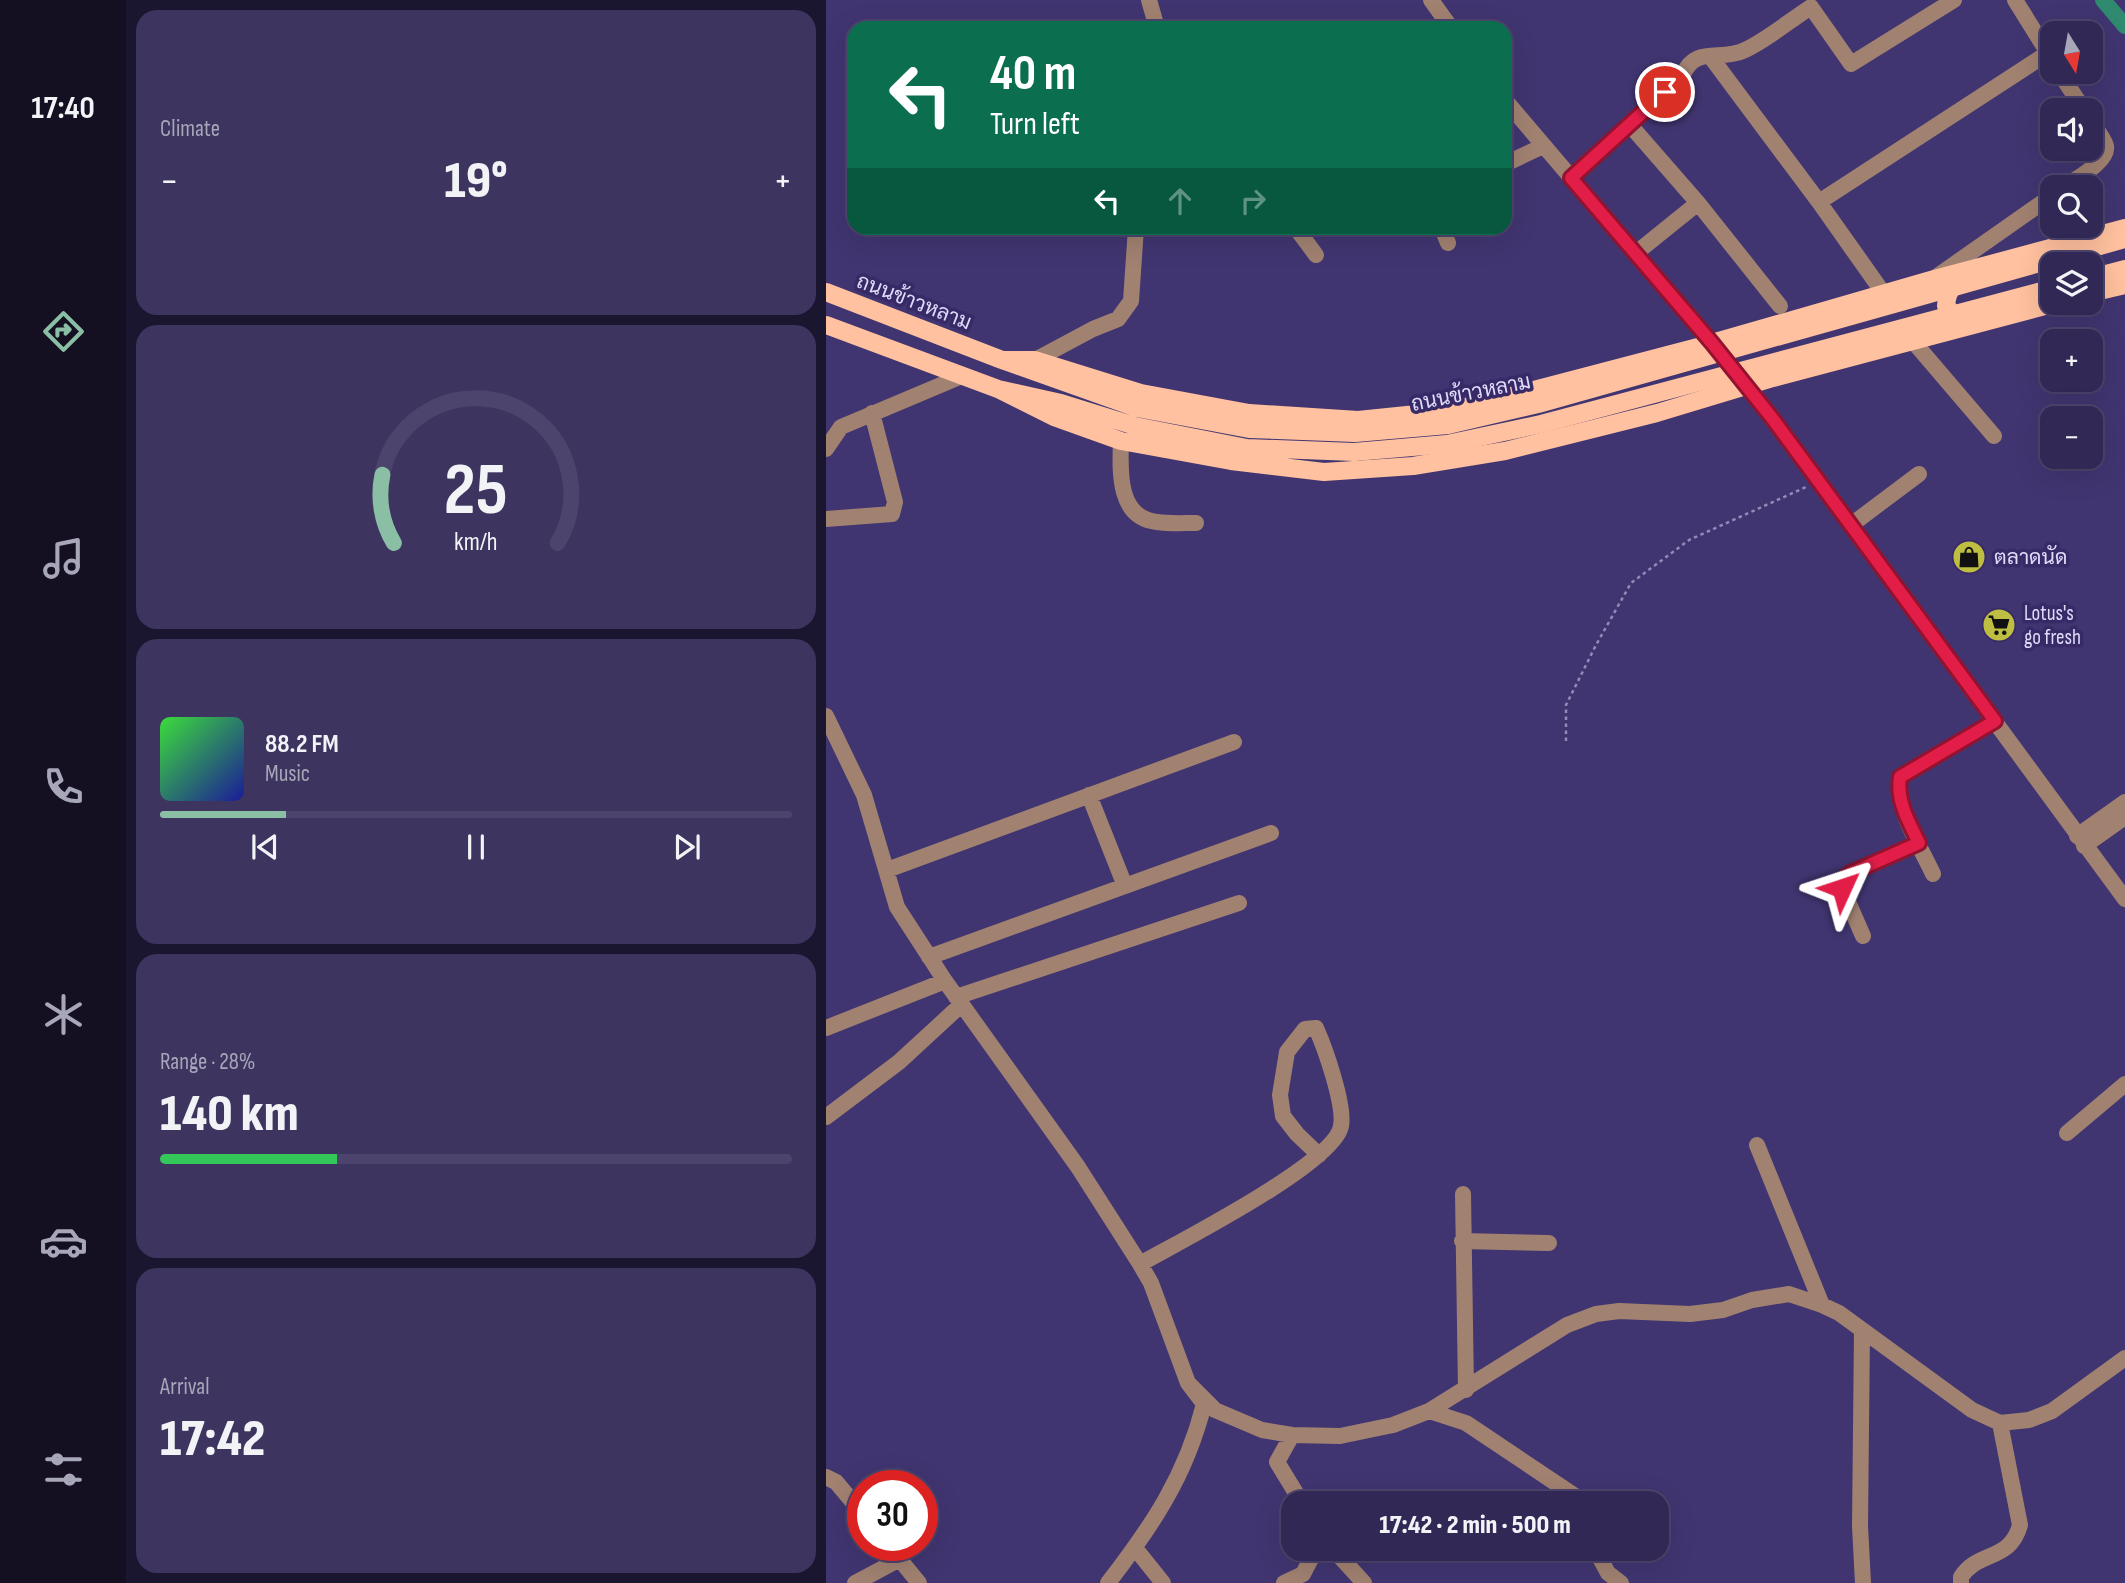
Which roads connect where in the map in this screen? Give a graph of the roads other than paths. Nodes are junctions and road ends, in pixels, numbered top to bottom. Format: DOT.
graph roads {
  1 [pos="1149,0"];
  2 [pos="1431,0"];
  3 [pos="1954,0"];
  4 [pos="2015,0"];
  5 [pos="1155,21"];
  6 [pos="1446,21"];
  7 [pos="2040,41"];
  8 [pos="1710,56"];
  9 [pos="2040,63"];
  10 [pos="1512,108"];
  11 [pos="1630,125"];
  12 [pos="2103,140"];
  13 [pos="1543,146"];
  14 [pos="2103,157"];
  15 [pos="1512,161"];
  16 [pos="2100,161"];
  17 [pos="2081,175"];
  18 [pos="1571,178"];
  19 [pos="1819,202"];
  20 [pos="1698,203"];
  21 [pos="2040,204"];
  22 [pos="2125,228"];
  23 [pos="1136,235"];
  24 [pos="1301,235"];
  25 [pos="2125,239"];
  26 [pos="1636,253"];
  27 [pos="1316,254"];
  28 [pos="1987,265"];
  29 [pos="2125,269"];
  30 [pos="2103,275"];
  31 [pos="1931,280"];
  32 [pos="2125,285"];
  33 [pos="2103,290"];
  34 [pos="826,292"];
  35 [pos="2040,292"];
  36 [pos="1884,294"];
  37 [pos="1780,306"];
  38 [pos="1837,307"];
  39 [pos="2040,307"];
  40 [pos="2002,317"];
  41 [pos="826,325"];
  42 [pos="1912,340"];
  43 [pos="1712,343"];
  44 [pos="1002,360"];
  45 [pos="1035,360"];
  46 [pos="1843,360"];
  47 [pos="1638,362"];
  48 [pos="962,376"];
  49 [pos="1746,386"];
  50 [pos="998,389"];
  51 [pos="1484,403"];
  52 [pos="872,413"];
  53 [pos="1657,413"];
  54 [pos="841,427"];
  55 [pos="826,434"];
  56 [pos="1994,436"];
  57 [pos="1121,441"];
  58 [pos="826,449"];
  59 [pos="1505,451"];
  60 [pos="1919,474"];
  61 [pos="826,519"];
  62 [pos="1196,523"];
  63 [pos="1851,525"];
  64 [pos="826,716"];
  65 [pos="1995,721"];
  66 [pos="1234,742"];
  67 [pos="1089,795"];
  68 [pos="2125,802"];
  69 [pos="2125,817"];
  70 [pos="1271,833"];
  71 [pos="2081,841"];
  72 [pos="1919,843"];
  73 [pos="887,870"];
  74 [pos="1933,874"];
  75 [pos="1125,886"];
  76 [pos="2125,899"];
  77 [pos="1240,903"];
  78 [pos="1863,936"];
  79 [pos="929,957"];
  80 [pos="945,981"];
  81 [pos="959,1001"];
  82 [pos="826,1028"];
  83 [pos="2125,1084"];
  84 [pos="826,1117"];
  85 [pos="2067,1133"];
  86 [pos="1757,1145"];
  87 [pos="1319,1155"];
  88 [pos="1463,1194"];
  89 [pos="1462,1241"];
  90 [pos="1549,1243"];
  91 [pos="1140,1264"];
  92 [pos="1822,1305"];
  93 [pos="1862,1330"];
  94 [pos="2125,1358"];
  95 [pos="1188,1383"];
  96 [pos="1466,1390"];
  97 [pos="1429,1411"];
  98 [pos="2000,1423"];
  99 [pos="1292,1435"];
  100 [pos="826,1477"];
  101 [pos="1295,1491"];
  102 [pos="1567,1491"];
  103 [pos="847,1495"];
  104 [pos="1135,1548"];
  105 [pos="896,1561"];
  106 [pos="902,1561"];
  107 [pos="1310,1561"];
  108 [pos="1344,1561"];
  109 [pos="1602,1561"];
  110 [pos="855,1583"];
  111 [pos="919,1583"];
  112 [pos="1108,1583"];
  113 [pos="1163,1583"];
  114 [pos="1284,1583"];
  115 [pos="1364,1583"];
  116 [pos="1620,1583"];
  117 [pos="1863,1583"];
  118 [pos="1961,1583"];
  1 -- 5 [label="street"];
  2 -- 6 [label="street"];
  3 -- 8 [label="street"];
  4 -- 7 [label="street"];
  8 -- 11 [label="street"];
  8 -- 19 [label="street"];
  9 -- 19 [label="street"];
  10 -- 13 [label="street"];
  11 -- 18 [label="street"];
  11 -- 20 [label="street"];
  12 -- 14 [label="street"];
  13 -- 15 [label="street"];
  13 -- 18 [label="street"];
  16 -- 17 [label="street"];
  18 -- 26 [label="street"];
  19 -- 36 [label="street"];
  20 -- 26 [label="street"];
  20 -- 37 [label="street"];
  21 -- 31 [label="street"];
  22 -- 28 [label="main road"];
  23 -- 45 [label="street"];
  24 -- 27 [label="street"];
  25 -- 44 [label="main road, ถนนข้าวหลาม, bridge"];
  26 -- 43 [label="street"];
  28 -- 31 [label="main road"];
  28 -- 40 [label="main road"];
  29 -- 30 [label="main road"];
  31 -- 36 [label="main road"];
  32 -- 33 [label="main road"];
  34 -- 44 [label="main road, ถนนข้าวหลาม"];
  35 -- 50 [label="main road, ถนนข้าวหลาม, bridge"];
  36 -- 38 [label="main road"];
  38 -- 43 [label="main road"];
  38 -- 46 [label="main road"];
  39 -- 40 [label="main road"];
  40 -- 42 [label="main road"];
  41 -- 48 [label="main road, ถนนข้าวหลาม"];
  42 -- 46 [label="main road"];
  42 -- 56 [label="street"];
  43 -- 47 [label="main road"];
  43 -- 49 [label="street"];
  44 -- 45 [label="main road"];
  45 -- 51 [label="main road"];
  46 -- 49 [label="main road"];
  47 -- 51 [label="main road"];
  47 -- 53 [label="main road"];
  48 -- 50 [label="main road, ถนนข้าวหลาม"];
  48 -- 52 [label="street"];
  49 -- 53 [label="main road"];
  49 -- 63 [label="street"];
  50 -- 57 [label="main road"];
  51 -- 59 [label="main road"];
  52 -- 54 [label="street"];
  52 -- 61 [label="street"];
  53 -- 59 [label="main road"];
  54 -- 55 [label="street"];
  54 -- 58 [label="street"];
  57 -- 59 [label="main road"];
  57 -- 62 [label="street"];
  60 -- 63 [label="street"];
  63 -- 65 [label="street"];
  64 -- 73 [label="street"];
  65 -- 71 [label="street"];
  65 -- 72 [label="street"];
  66 -- 67 [label="street"];
  67 -- 73 [label="street"];
  67 -- 75 [label="street"];
  68 -- 71 [label="street"];
  69 -- 71 [label="street"];
  70 -- 75 [label="street"];
  71 -- 76 [label="street"];
  72 -- 74 [label="street"];
  72 -- 78 [label="street"];
  73 -- 79 [label="street"];
  75 -- 79 [label="street"];
  77 -- 81 [label="street"];
  79 -- 80 [label="street"];
  80 -- 81 [label="street"];
  80 -- 82 [label="street"];
  81 -- 84 [label="street"];
  81 -- 91 [label="street"];
  83 -- 85 [label="street"];
  86 -- 92 [label="street"];
  87 -- 87 [label="street"];
  87 -- 91 [label="street"];
  88 -- 89 [label="street"];
  89 -- 90 [label="street"];
  89 -- 96 [label="street"];
  91 -- 95 [label="street"];
  92 -- 93 [label="street"];
  92 -- 96 [label="street"];
  93 -- 98 [label="street"];
  93 -- 117 [label="street"];
  94 -- 98 [label="street"];
  95 -- 99 [label="street"];
  95 -- 104 [label="street"];
  96 -- 97 [label="street"];
  97 -- 99 [label="street"];
  97 -- 102 [label="street"];
  98 -- 118 [label="street"];
  99 -- 101 [label="street"];
  100 -- 103 [label="street"];
  104 -- 112 [label="street"];
  104 -- 113 [label="street"];
  105 -- 110 [label="street"];
  106 -- 111 [label="street"];
  107 -- 114 [label="street"];
  108 -- 115 [label="street"];
  109 -- 116 [label="street"];
}
